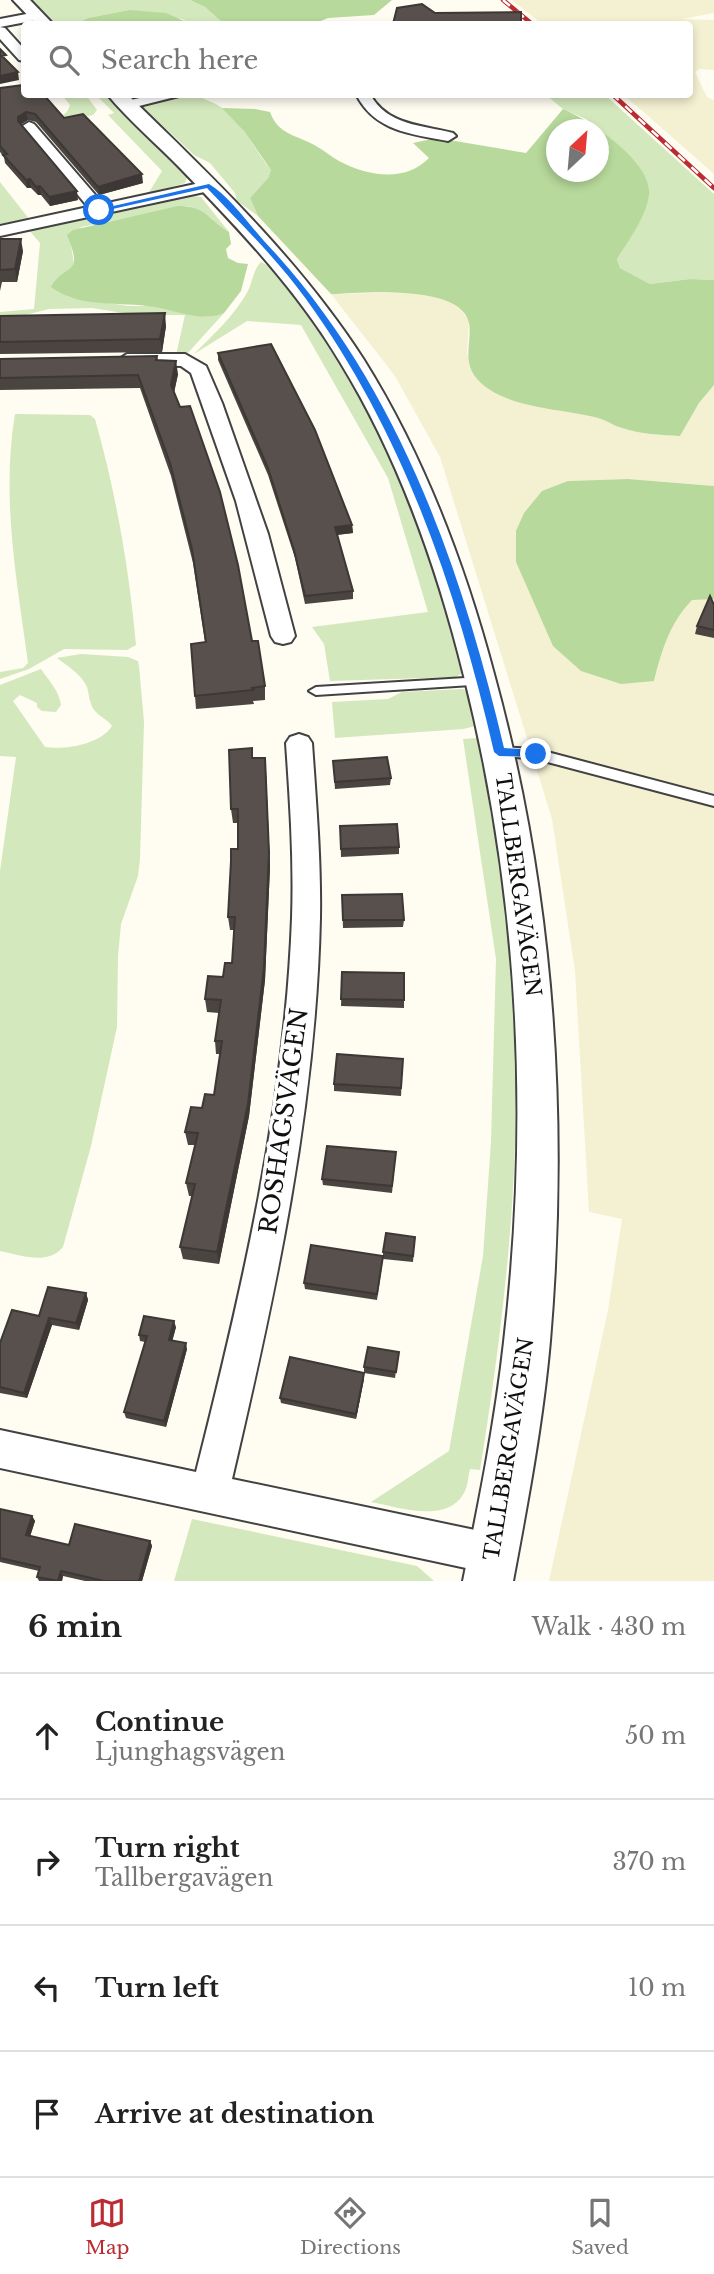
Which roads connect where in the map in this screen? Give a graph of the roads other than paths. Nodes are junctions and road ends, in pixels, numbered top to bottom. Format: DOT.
graph roads {
  1 [pos="21,0"];
  2 [pos="41,20"];
  3 [pos="21,21"];
  4 [pos="0,23"];
  5 [pos="0,30"];
  6 [pos="6,44"];
  7 [pos="21,55"];
  8 [pos="141,98"];
  9 [pos="365,98"];
  10 [pos="122,100"];
  11 [pos="29,127"];
  12 [pos="448,136"];
  13 [pos="209,186"];
  14 [pos="99,210"];
  15 [pos="0,231"];
  16 [pos="110,360"];
  17 [pos="283,636"];
  18 [pos="483,681"];
  19 [pos="316,691"];
  20 [pos="299,743"];
  21 [pos="499,752"];
  22 [pos="714,801"];
  23 [pos="0,1449"];
  24 [pos="210,1493"];
  25 [pos="491,1567"];
  1 -- 2 [label="street"];
  3 -- 4 [label="street"];
  5 -- 6 [label="street"];
  6 -- 7 [label="street"];
  8 -- 10 [label="street"];
  9 -- 12 [label="street"];
  10 -- 13 [label="street, TALLBERGAVÄGEN"];
  11 -- 14 [label="street"];
  13 -- 14 [label="street"];
  13 -- 18 [label="street, TALLBERGAVÄGEN"];
  14 -- 15 [label="street"];
  16 -- 17 [label="street"];
  18 -- 19 [label="lane"];
  18 -- 21 [label="street, TALLBERGAVÄGEN"];
  20 -- 24 [label="street, ROSHAGSVÄGEN"];
  21 -- 22 [label="lane"];
  21 -- 25 [label="street, TALLBERGAVÄGEN"];
  23 -- 24 [label="street"];
  24 -- 25 [label="street"];
}
